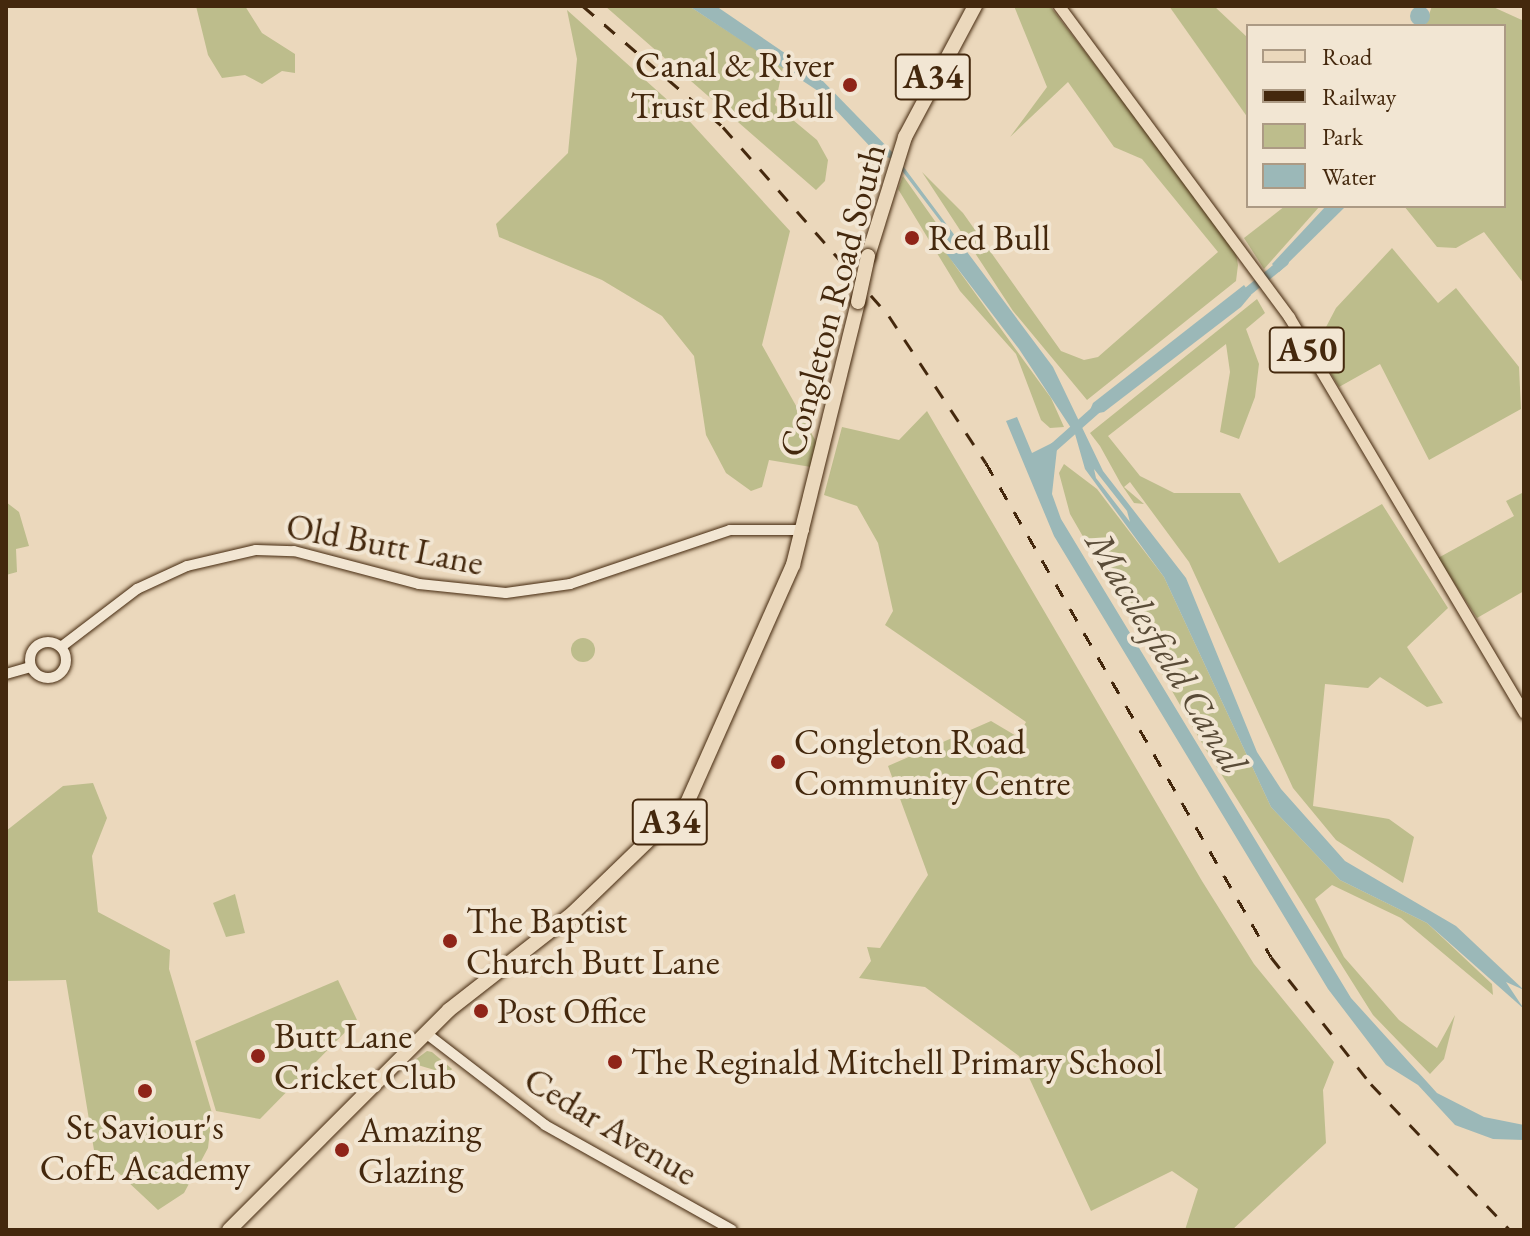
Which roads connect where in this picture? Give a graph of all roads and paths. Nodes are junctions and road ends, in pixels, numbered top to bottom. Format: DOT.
graph roads {
  1 [pos="975,6"];
  2 [pos="1059,6"];
  3 [pos="804,530"];
  4 [pos="61,647"];
  5 [pos="30,667"];
  6 [pos="6,674"];
  7 [pos="1524,713"];
  8 [pos="427,1034"];
  9 [pos="229,1230"];
  10 [pos="732,1230"];
  1 -- 3 [label="highway, Congleton Road South / A34, bridge"];
  2 -- 7 [label="main road, A50"];
  3 -- 4 [label="street, Old Butt Lane"];
  3 -- 8 [label="highway, A34"];
  4 -- 5 [label="street"];
  4 -- 5 [label="street"];
  5 -- 6 [label="street"];
  8 -- 9 [label="highway, A34"];
  8 -- 10 [label="street, Cedar Avenue"];
}
